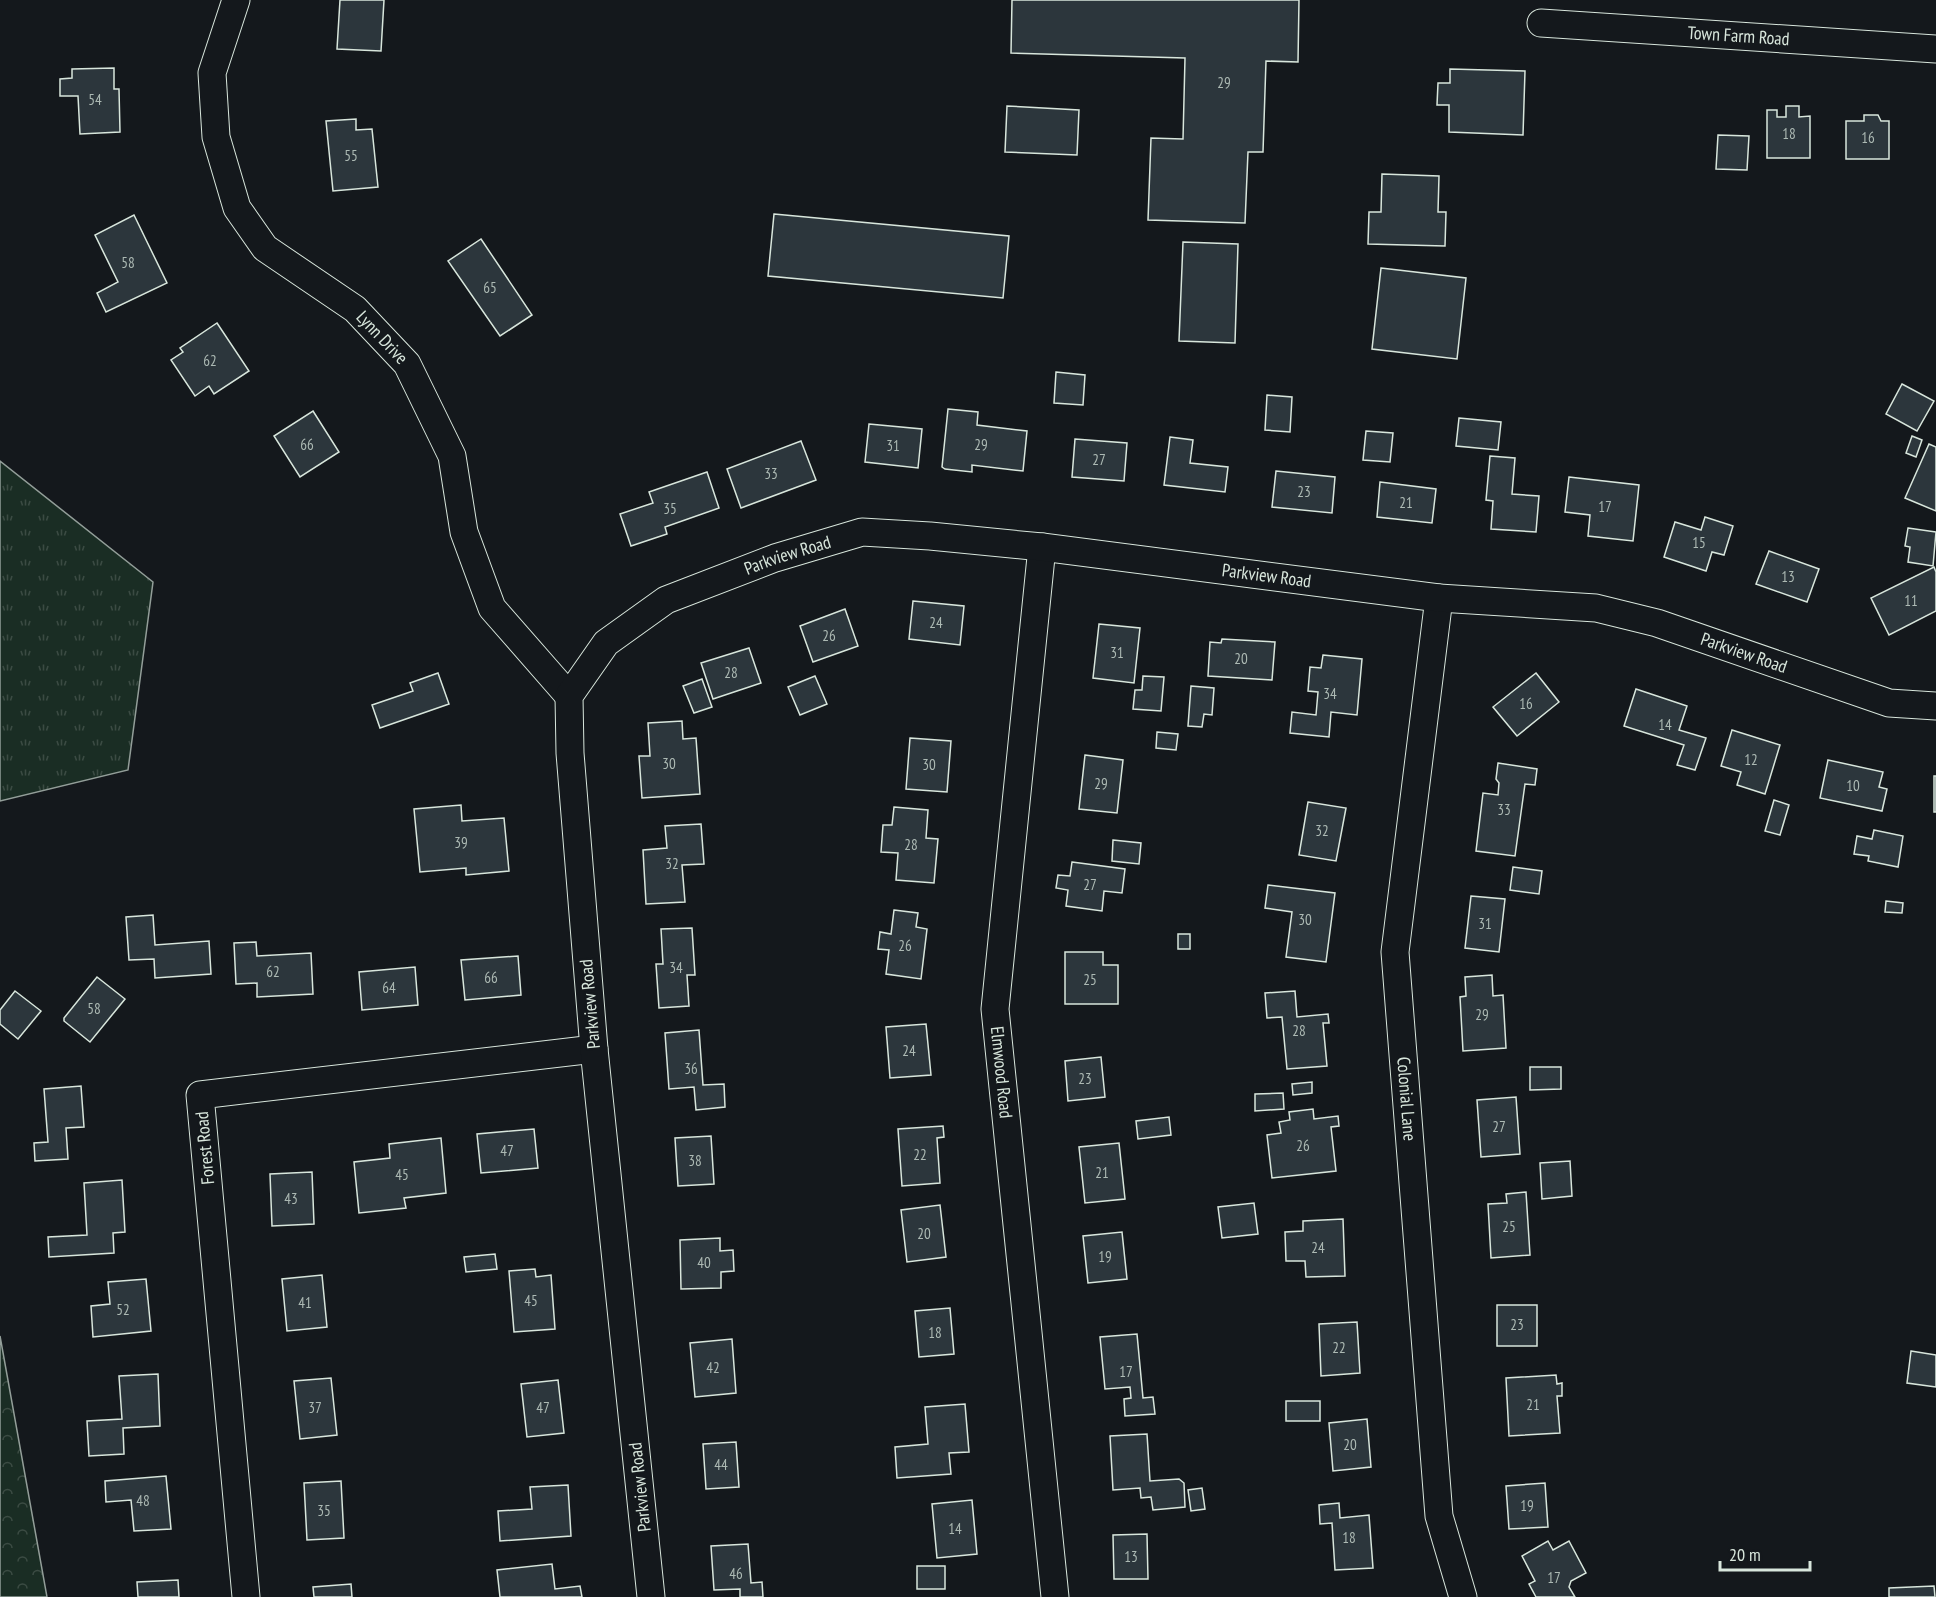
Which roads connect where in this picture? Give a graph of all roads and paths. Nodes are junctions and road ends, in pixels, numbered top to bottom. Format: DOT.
graph roads {
  1 [pos="236,0"];
  2 [pos="1541,24"];
  3 [pos="1936,50"];
  4 [pos="1042,547"];
  5 [pos="1439,598"];
  6 [pos="569,696"];
  7 [pos="1936,706"];
  8 [pos="594,1049"];
  9 [pos="246,1597"];
  10 [pos="651,1597"];
  11 [pos="1055,1597"];
  12 [pos="1463,1597"];
  1 -- 6 [label="street, Lynn Drive"];
  2 -- 3 [label="street, Town Farm Road"];
  4 -- 5 [label="street, Parkview Road"];
  4 -- 6 [label="street, Parkview Road"];
  4 -- 11 [label="street, Elmwood Road"];
  5 -- 7 [label="street, Parkview Road"];
  5 -- 12 [label="street, Colonial Lane"];
  6 -- 8 [label="street, Parkview Road"];
  8 -- 9 [label="street, Forest Road"];
  8 -- 10 [label="street, Parkview Road"];
}
